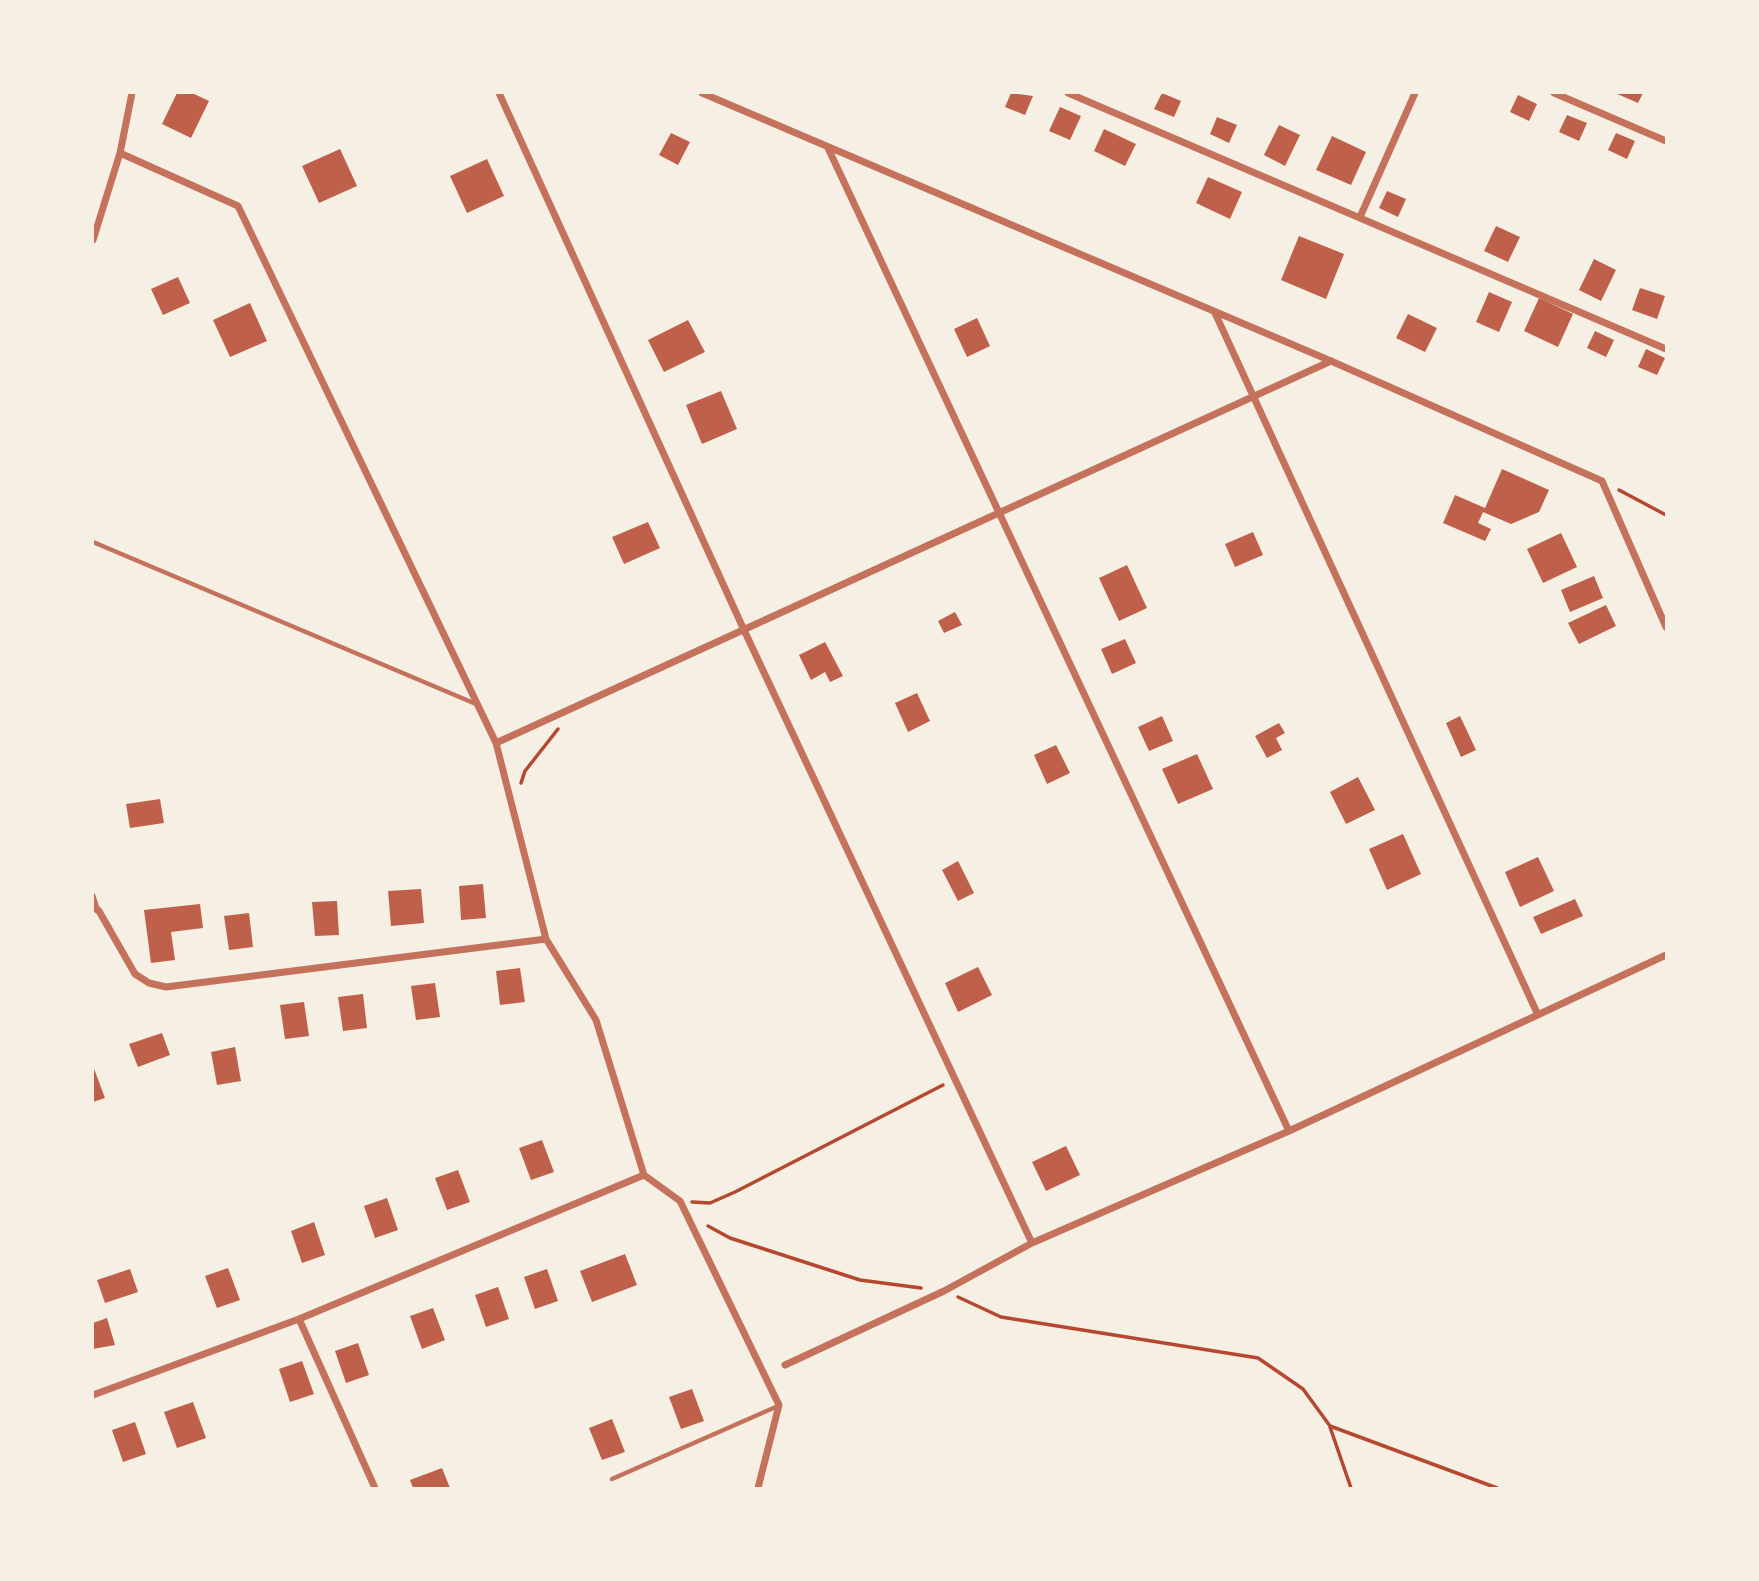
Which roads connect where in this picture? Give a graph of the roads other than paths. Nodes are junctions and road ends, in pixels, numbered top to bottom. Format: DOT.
graph roads {
  1 [pos="132,93"];
  2 [pos="499,93"];
  3 [pos="702,93"];
  4 [pos="1068,93"];
  5 [pos="1415,93"];
  6 [pos="1554,93"];
  7 [pos="1666,141"];
  8 [pos="828,148"];
  9 [pos="120,153"];
  10 [pos="1360,216"];
  11 [pos="93,240"];
  12 [pos="1215,313"];
  13 [pos="1666,349"];
  14 [pos="1331,361"];
  15 [pos="1253,397"];
  16 [pos="999,513"];
  17 [pos="93,542"];
  18 [pos="1666,627"];
  19 [pos="744,630"];
  20 [pos="477,704"];
  21 [pos="496,743"];
  22 [pos="93,895"];
  23 [pos="96,909"];
  24 [pos="546,939"];
  25 [pos="1666,956"];
  26 [pos="1538,1015"];
  27 [pos="1289,1131"];
  28 [pos="644,1175"];
  29 [pos="1032,1243"];
  30 [pos="299,1319"];
  31 [pos="785,1365"];
  32 [pos="93,1395"];
  33 [pos="779,1405"];
  34 [pos="612,1479"];
  35 [pos="375,1488"];
  36 [pos="758,1488"];
  1 -- 9 [label="street"];
  2 -- 19 [label="street"];
  3 -- 8 [label="street"];
  4 -- 10 [label="street"];
  5 -- 10 [label="street"];
  6 -- 7 [label="street"];
  8 -- 12 [label="street"];
  8 -- 16 [label="street"];
  9 -- 11 [label="street"];
  9 -- 20 [label="street"];
  10 -- 13 [label="street"];
  12 -- 14 [label="street"];
  12 -- 15 [label="street"];
  14 -- 15 [label="street"];
  14 -- 18 [label="street"];
  15 -- 16 [label="street"];
  15 -- 26 [label="street"];
  16 -- 19 [label="street"];
  16 -- 27 [label="street"];
  17 -- 20 [label="lane"];
  19 -- 21 [label="street"];
  19 -- 29 [label="street"];
  20 -- 21 [label="street"];
  21 -- 24 [label="street"];
  22 -- 23 [label="lane"];
  23 -- 24 [label="street"];
  24 -- 28 [label="street"];
  25 -- 26 [label="street"];
  26 -- 27 [label="street"];
  27 -- 29 [label="street"];
  28 -- 30 [label="street"];
  28 -- 33 [label="street"];
  29 -- 31 [label="street"];
  30 -- 32 [label="street"];
  30 -- 35 [label="street"];
  33 -- 34 [label="lane"];
  33 -- 36 [label="street"];
}
